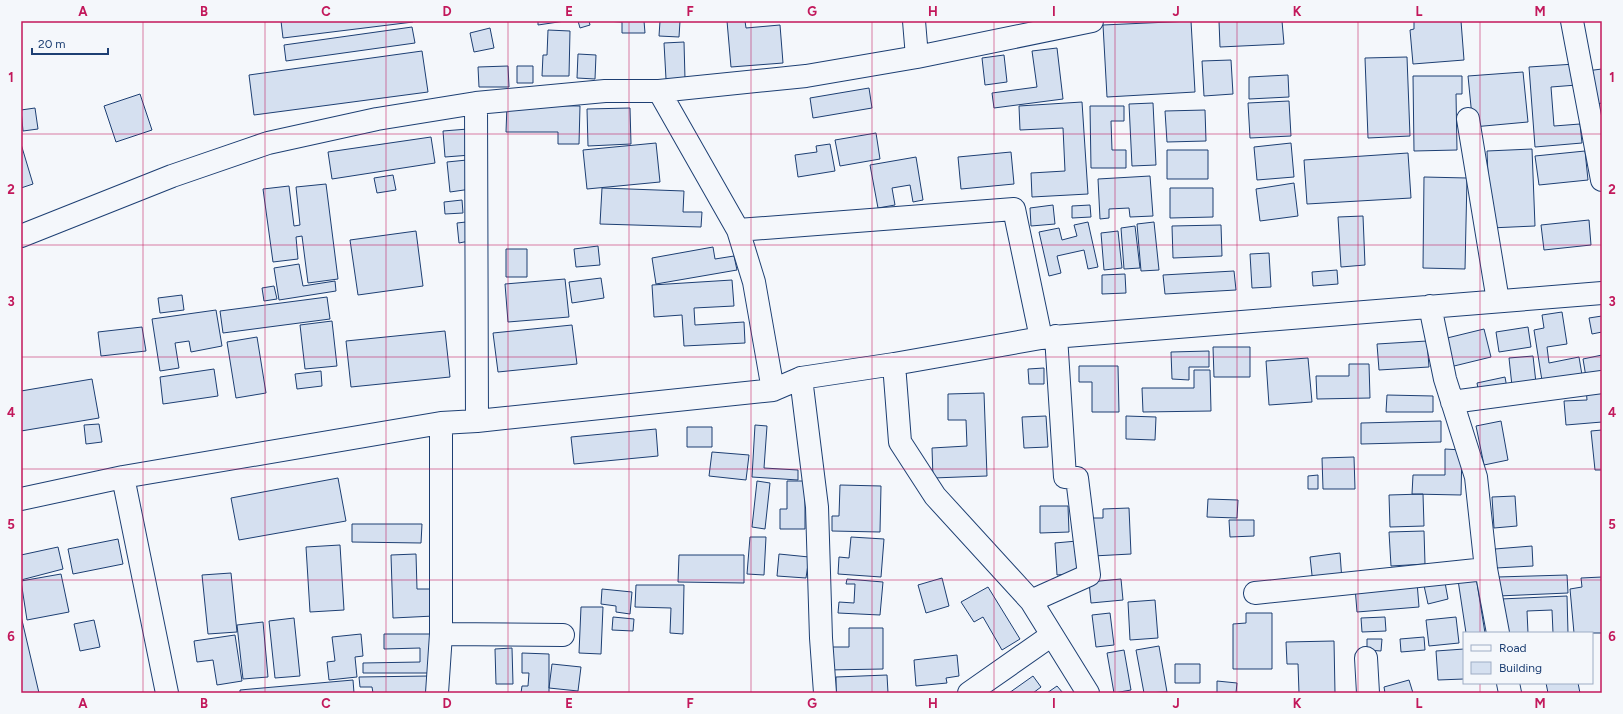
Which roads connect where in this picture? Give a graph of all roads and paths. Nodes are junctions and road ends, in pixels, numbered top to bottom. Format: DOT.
graph roads {
  1 [pos="914,21"];
  2 [pos="1092,21"];
  3 [pos="1572,21"];
  4 [pos="917,57"];
  5 [pos="659,91"];
  6 [pos="476,103"];
  7 [pos="1468,119"];
  8 [pos="1602,180"];
  9 [pos="738,230"];
  10 [pos="21,236"];
  11 [pos="1602,293"];
  12 [pos="1498,301"];
  13 [pos="1430,306"];
  14 [pos="1049,337"];
  15 [pos="894,364"];
  16 [pos="800,378"];
  17 [pos="1602,382"];
  18 [pos="773,390"];
  19 [pos="1452,402"];
  20 [pos="477,421"];
  21 [pos="441,423"];
  22 [pos="124,478"];
  23 [pos="21,499"];
  24 [pos="1486,569"];
  25 [pos="1255,593"];
  26 [pos="1031,601"];
  27 [pos="1498,632"];
  28 [pos="441,634"];
  29 [pos="563,635"];
  30 [pos="1052,635"];
  31 [pos="1366,658"];
  32 [pos="167,693"];
  33 [pos="437,693"];
  34 [pos="825,693"];
  35 [pos="969,693"];
  36 [pos="1088,693"];
  37 [pos="1368,693"];
  1 -- 4 [label="street"];
  2 -- 4 [label="street"];
  3 -- 8 [label="street"];
  4 -- 5 [label="street"];
  5 -- 6 [label="street"];
  5 -- 9 [label="street"];
  6 -- 10 [label="street"];
  6 -- 20 [label="street"];
  7 -- 12 [label="street"];
  9 -- 14 [label="street"];
  9 -- 18 [label="street"];
  11 -- 12 [label="street"];
  12 -- 13 [label="street"];
  13 -- 14 [label="street"];
  13 -- 19 [label="street"];
  14 -- 15 [label="street"];
  14 -- 26 [label="street"];
  15 -- 16 [label="street"];
  15 -- 26 [label="street"];
  16 -- 18 [label="street"];
  16 -- 34 [label="street"];
  17 -- 19 [label="street"];
  18 -- 20 [label="street"];
  19 -- 24 [label="street"];
  20 -- 21 [label="street"];
  21 -- 22 [label="street"];
  21 -- 28 [label="street"];
  22 -- 23 [label="street"];
  22 -- 32 [label="street"];
  24 -- 25 [label="street"];
  24 -- 27 [label="street"];
  26 -- 30 [label="street"];
  28 -- 29 [label="street"];
  28 -- 33 [label="street"];
  30 -- 35 [label="street"];
  30 -- 36 [label="street"];
  31 -- 37 [label="street"];
}
